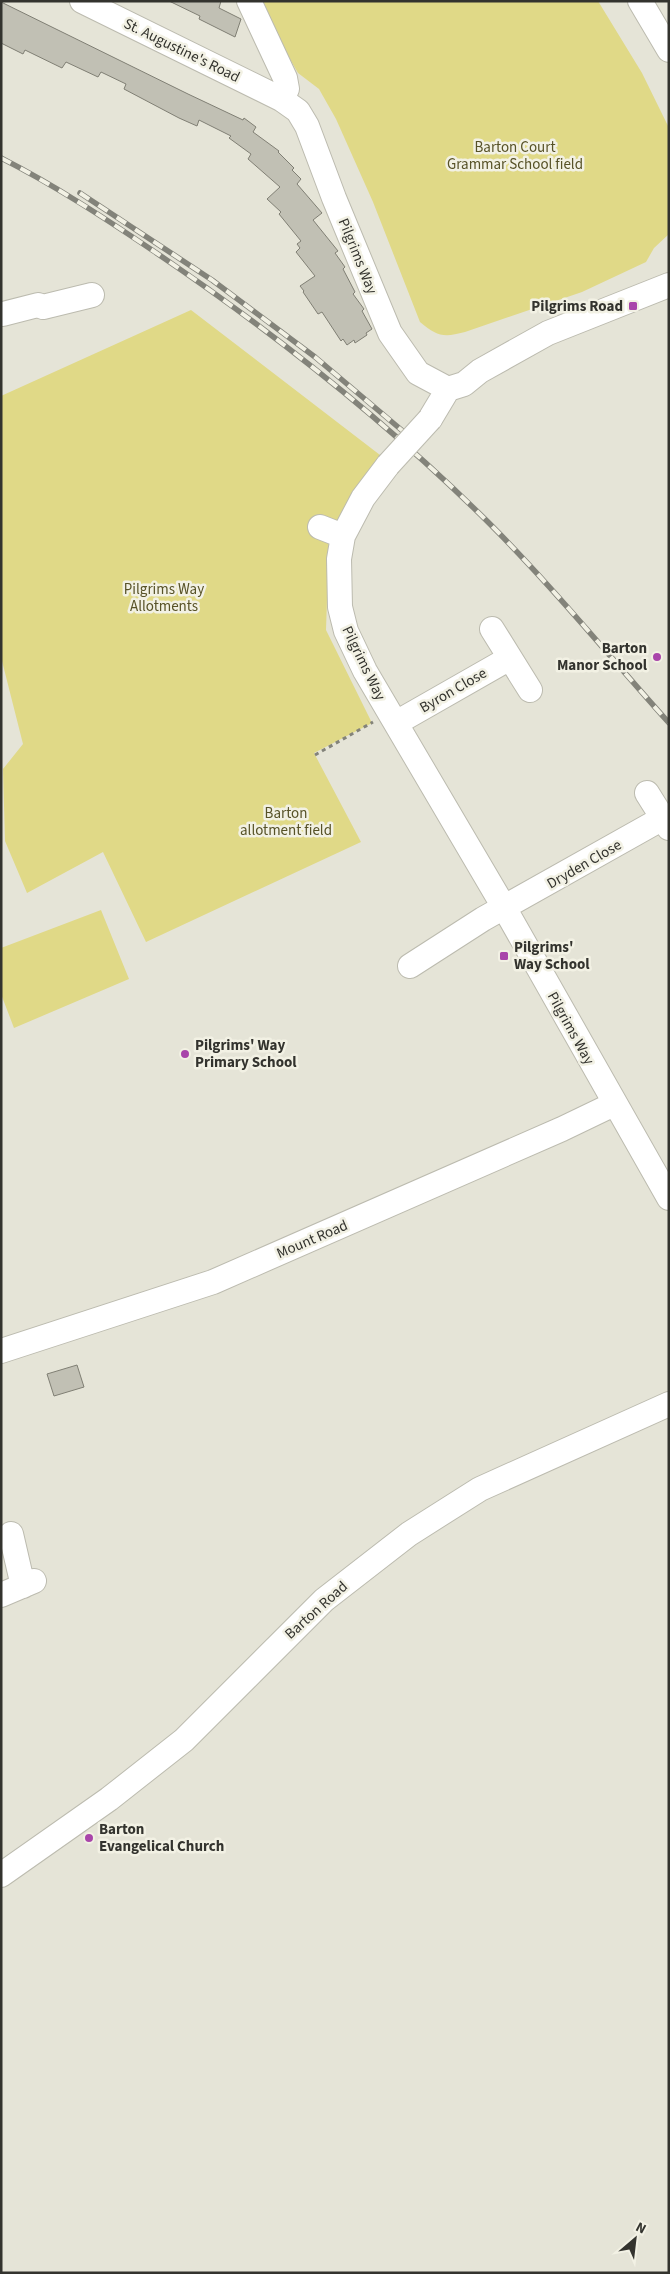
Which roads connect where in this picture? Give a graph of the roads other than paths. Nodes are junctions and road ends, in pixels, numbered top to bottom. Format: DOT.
graph roads {
  1 [pos="82,1"];
  2 [pos="249,1"];
  3 [pos="640,1"];
  4 [pos="669,50"];
  5 [pos="281,99"];
  6 [pos="669,286"];
  7 [pos="92,295"];
  8 [pos="2,313"];
  9 [pos="448,389"];
  10 [pos="320,527"];
  11 [pos="344,536"];
  12 [pos="492,629"];
  13 [pos="510,658"];
  14 [pos="530,690"];
  15 [pos="392,718"];
  16 [pos="647,793"];
  17 [pos="666,823"];
  18 [pos="504,909"];
  19 [pos="410,966"];
  20 [pos="614,1104"];
  21 [pos="669,1198"];
  22 [pos="1,1352"];
  23 [pos="669,1404"];
  24 [pos="11,1534"];
  25 [pos="1,1595"];
  26 [pos="1,1875"];
  1 -- 5 [label="street, St. Augustine's Road"];
  2 -- 5 [label="street"];
  3 -- 4 [label="street"];
  5 -- 9 [label="street, Pilgrims Way"];
  6 -- 9 [label="street"];
  7 -- 8 [label="street"];
  9 -- 11 [label="street, Pilgrims Way, bridge"];
  10 -- 11 [label="street"];
  11 -- 15 [label="street, Pilgrims Way"];
  12 -- 13 [label="street"];
  13 -- 14 [label="street"];
  13 -- 15 [label="street, Byron Close"];
  15 -- 18 [label="street, Pilgrims Way"];
  16 -- 17 [label="street, Dryden Close"];
  17 -- 18 [label="street, Dryden Close"];
  18 -- 19 [label="street, Dryden Close"];
  18 -- 20 [label="street, Pilgrims Way"];
  20 -- 21 [label="street, Pilgrims Way"];
  20 -- 22 [label="street, Mount Road"];
  23 -- 26 [label="street, Barton Road"];
  24 -- 25 [label="street"];
}
